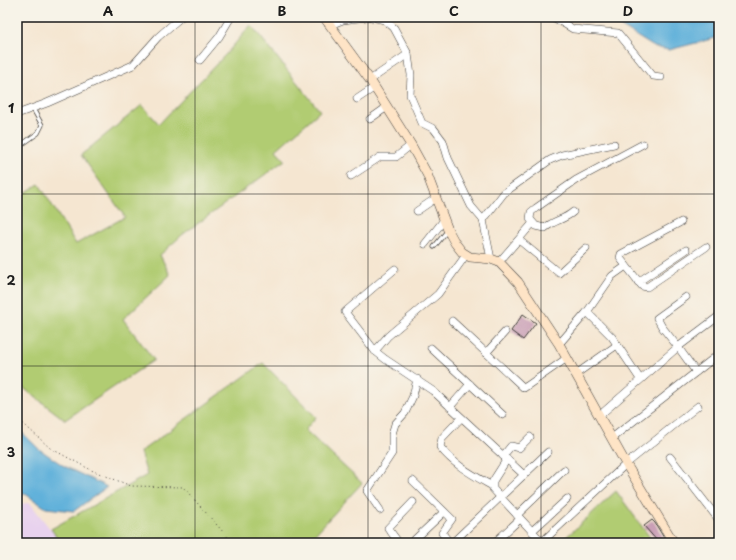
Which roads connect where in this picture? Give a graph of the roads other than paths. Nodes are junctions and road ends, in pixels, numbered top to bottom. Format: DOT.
graph roads {
  1 [pos="181,17"];
  2 [pos="231,17"];
  3 [pos="324,17"];
  4 [pos="367,17"];
  5 [pos="371,17"];
  6 [pos="553,17"];
  7 [pos="330,25"];
  8 [pos="408,54"];
  9 [pos="200,60"];
  10 [pos="661,77"];
  11 [pos="372,83"];
  12 [pos="357,99"];
  13 [pos="387,107"];
  14 [pos="33,108"];
  15 [pos="17,114"];
  16 [pos="370,120"];
  17 [pos="614,144"];
  18 [pos="643,144"];
  19 [pos="411,145"];
  20 [pos="17,148"];
  21 [pos="351,176"];
  22 [pos="436,198"];
  23 [pos="417,211"];
  24 [pos="573,212"];
  25 [pos="444,220"];
  26 [pos="483,220"];
  27 [pos="680,222"];
  28 [pos="532,224"];
  29 [pos="448,230"];
  30 [pos="518,240"];
  31 [pos="425,244"];
  32 [pos="706,247"];
  33 [pos="434,248"];
  34 [pos="586,248"];
  35 [pos="686,250"];
  36 [pos="466,255"];
  37 [pos="495,260"];
  38 [pos="626,266"];
  39 [pos="395,269"];
  40 [pos="638,282"];
  41 [pos="686,296"];
  42 [pos="587,312"];
  43 [pos="719,316"];
  44 [pos="452,321"];
  45 [pos="505,332"];
  46 [pos="559,344"];
  47 [pos="617,345"];
  48 [pos="431,348"];
  49 [pos="678,348"];
  50 [pos="375,351"];
  51 [pos="486,353"];
  52 [pos="719,354"];
  53 [pos="567,358"];
  54 [pos="696,372"];
  55 [pos="576,374"];
  56 [pos="417,379"];
  57 [pos="640,380"];
  58 [pos="470,384"];
  59 [pos="698,406"];
  60 [pos="450,407"];
  61 [pos="503,415"];
  62 [pos="599,416"];
  63 [pos="462,418"];
  64 [pos="530,437"];
  65 [pos="612,438"];
  66 [pos="548,452"];
  67 [pos="505,457"];
  68 [pos="670,457"];
  69 [pos="626,464"];
  70 [pos="564,470"];
  71 [pos="524,475"];
  72 [pos="413,481"];
  73 [pos="492,486"];
  74 [pos="500,498"];
  75 [pos="567,499"];
  76 [pos="413,502"];
  77 [pos="380,510"];
  78 [pos="444,512"];
  79 [pos="519,517"];
  80 [pos="719,520"];
  81 [pos="532,531"];
  82 [pos="539,541"];
  83 [pos="399,543"];
  84 [pos="410,543"];
  85 [pos="451,543"];
  86 [pos="494,543"];
  87 [pos="674,543"];
  1 -- 14 [label="street"];
  2 -- 9 [label="street"];
  3 -- 7 [label="street"];
  4 -- 7 [label="street"];
  5 -- 8 [label="street"];
  6 -- 10 [label="street"];
  7 -- 11 [label="street"];
  8 -- 11 [label="street"];
  8 -- 26 [label="street"];
  11 -- 12 [label="street"];
  11 -- 13 [label="street"];
  13 -- 16 [label="street"];
  13 -- 19 [label="street"];
  14 -- 15 [label="street"];
  14 -- 20 [label="lane"];
  17 -- 26 [label="street"];
  18 -- 28 [label="street"];
  19 -- 21 [label="street"];
  19 -- 22 [label="street"];
  22 -- 23 [label="street"];
  22 -- 25 [label="street"];
  24 -- 28 [label="street"];
  25 -- 29 [label="street"];
  25 -- 31 [label="street"];
  26 -- 37 [label="street"];
  27 -- 38 [label="street"];
  28 -- 30 [label="street"];
  29 -- 33 [label="lane"];
  29 -- 36 [label="street"];
  30 -- 34 [label="street"];
  30 -- 37 [label="street"];
  32 -- 40 [label="street"];
  35 -- 40 [label="street"];
  36 -- 37 [label="street"];
  36 -- 50 [label="street"];
  37 -- 46 [label="street"];
  38 -- 40 [label="street"];
  38 -- 42 [label="street"];
  39 -- 50 [label="street"];
  41 -- 49 [label="street"];
  42 -- 46 [label="street"];
  42 -- 47 [label="street"];
  43 -- 49 [label="street"];
  44 -- 51 [label="street"];
  45 -- 51 [label="street"];
  46 -- 53 [label="street"];
  47 -- 55 [label="street"];
  47 -- 57 [label="street"];
  48 -- 58 [label="street"];
  49 -- 54 [label="street"];
  49 -- 57 [label="street"];
  50 -- 56 [label="street"];
  51 -- 53 [label="street"];
  52 -- 54 [label="street"];
  53 -- 55 [label="street"];
  54 -- 65 [label="street"];
  55 -- 62 [label="street"];
  56 -- 60 [label="street"];
  56 -- 77 [label="street"];
  57 -- 62 [label="street"];
  58 -- 60 [label="street"];
  58 -- 61 [label="street"];
  59 -- 69 [label="street"];
  60 -- 63 [label="street"];
  62 -- 65 [label="street"];
  63 -- 67 [label="street"];
  63 -- 73 [label="street"];
  64 -- 67 [label="street"];
  65 -- 69 [label="street"];
  66 -- 71 [label="street"];
  67 -- 71 [label="street"];
  67 -- 73 [label="street"];
  68 -- 80 [label="street"];
  69 -- 82 [label="street"];
  69 -- 87 [label="street"];
  70 -- 79 [label="street"];
  71 -- 74 [label="street"];
  72 -- 78 [label="street"];
  73 -- 74 [label="street"];
  74 -- 79 [label="street"];
  74 -- 85 [label="street"];
  75 -- 81 [label="street"];
  76 -- 83 [label="street"];
  78 -- 84 [label="street"];
  78 -- 85 [label="street"];
  79 -- 81 [label="street"];
  79 -- 86 [label="street"];
  81 -- 82 [label="street"];
}
